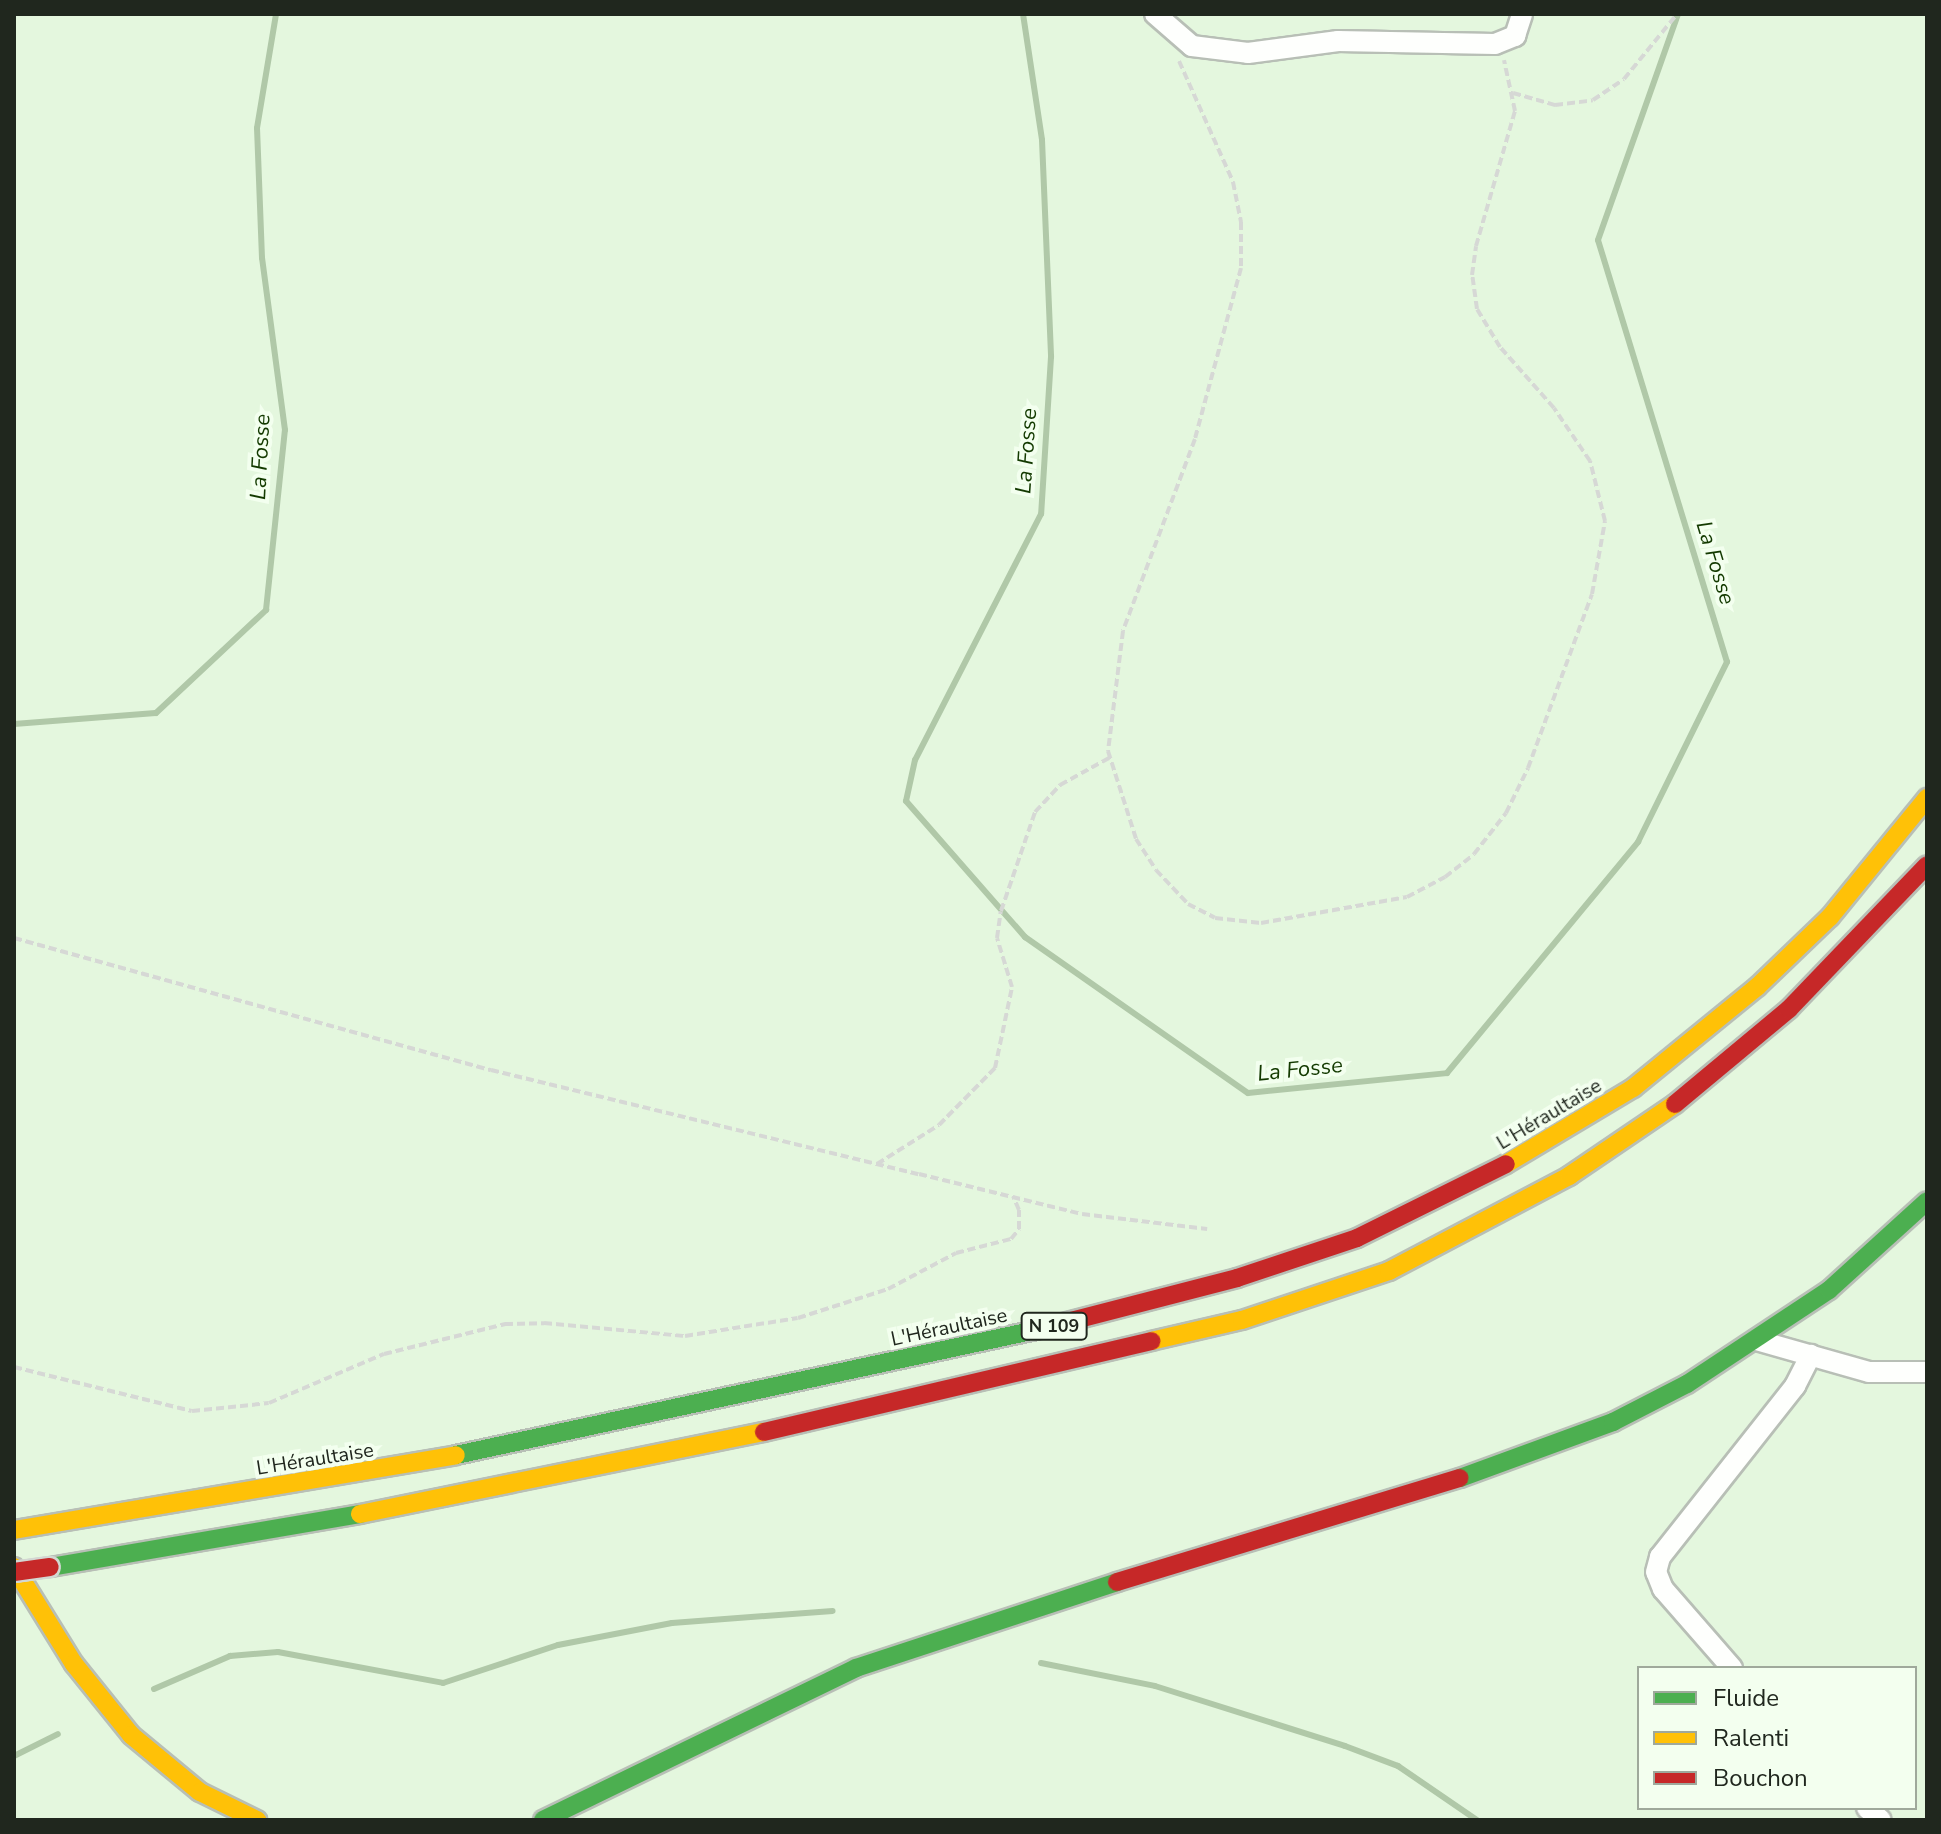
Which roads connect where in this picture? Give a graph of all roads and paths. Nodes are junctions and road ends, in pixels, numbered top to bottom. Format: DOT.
graph roads {
  1 [pos="1155,14"];
  2 [pos="1522,14"];
  3 [pos="1677,14"];
  4 [pos="1495,44"];
  5 [pos="1176,54"];
  6 [pos="1513,93"];
  7 [pos="1109,758"];
  8 [pos="1927,798"];
  9 [pos="1927,865"];
  10 [pos="14,938"];
  11 [pos="877,1164"];
  12 [pos="1013,1196"];
  13 [pos="1927,1201"];
  14 [pos="1207,1229"];
  15 [pos="1756,1340"];
  16 [pos="1811,1355"];
  17 [pos="14,1367"];
  18 [pos="1927,1372"];
  19 [pos="21,1529"];
  20 [pos="14,1570"];
  21 [pos="1730,1666"];
  22 [pos="257,1820"];
  23 [pos="543,1820"];
  1 -- 4 [label="street"];
  2 -- 4 [label="street"];
  3 -- 6 [label="path"];
  4 -- 6 [label="path"];
  5 -- 7 [label="path"];
  6 -- 7 [label="path"];
  7 -- 11 [label="path"];
  8 -- 19 [label="main road, L'Héraultaise / N 109"];
  9 -- 20 [label="main road, N 109, bridge"];
  10 -- 11 [label="path"];
  11 -- 12 [label="path"];
  12 -- 14 [label="path"];
  12 -- 17 [label="path"];
  13 -- 15 [label="main road"];
  15 -- 16 [label="street"];
  15 -- 23 [label="main road"];
  16 -- 18 [label="street"];
  16 -- 21 [label="street"];
  20 -- 22 [label="main road"];
}
